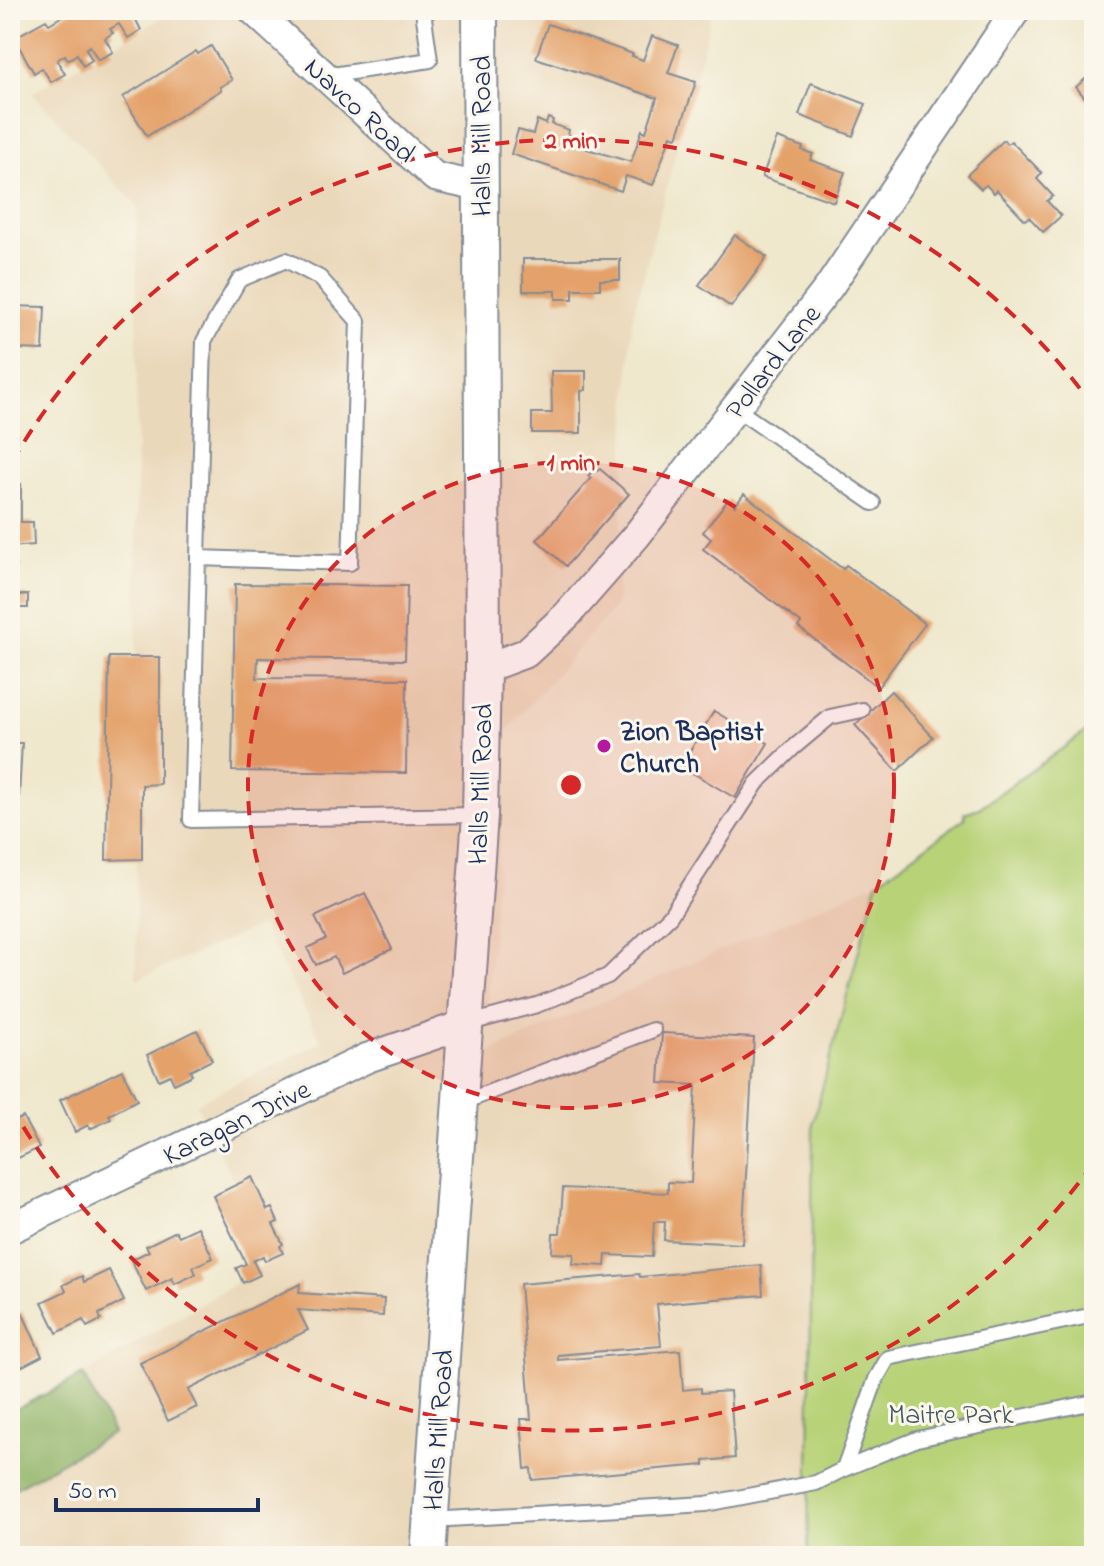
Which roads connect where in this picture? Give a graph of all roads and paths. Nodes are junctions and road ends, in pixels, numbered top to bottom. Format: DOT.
graph roads {
  1 [pos="253,10"];
  2 [pos="431,10"];
  3 [pos="480,10"];
  4 [pos="1016,10"];
  5 [pos="326,76"];
  6 [pos="481,187"];
  7 [pos="735,408"];
  8 [pos="873,503"];
  9 [pos="198,558"];
  10 [pos="483,669"];
  11 [pos="862,710"];
  12 [pos="480,815"];
  13 [pos="466,1024"];
  14 [pos="653,1030"];
  15 [pos="461,1103"];
  16 [pos="10,1229"];
  17 [pos="1094,1315"];
  18 [pos="1094,1402"];
  19 [pos="844,1469"];
  20 [pos="431,1520"];
  21 [pos="428,1556"];
  1 -- 5 [label="street, Navco Road"];
  2 -- 5 [label="lane"];
  3 -- 6 [label="street, Halls Mill Road"];
  4 -- 7 [label="street, Pollard Lane"];
  5 -- 6 [label="street, Navco Road"];
  6 -- 10 [label="street, Halls Mill Road"];
  7 -- 8 [label="lane"];
  7 -- 10 [label="street, Pollard Lane"];
  9 -- 9 [label="lane"];
  9 -- 12 [label="lane"];
  10 -- 12 [label="street, Halls Mill Road"];
  11 -- 13 [label="lane"];
  12 -- 13 [label="street, Halls Mill Road"];
  13 -- 15 [label="street, Halls Mill Road"];
  13 -- 16 [label="street, Karagan Drive"];
  14 -- 15 [label="lane"];
  15 -- 20 [label="street, Halls Mill Road"];
  17 -- 19 [label="lane"];
  18 -- 19 [label="lane"];
  19 -- 20 [label="lane"];
  20 -- 21 [label="street, Halls Mill Road"];
}
